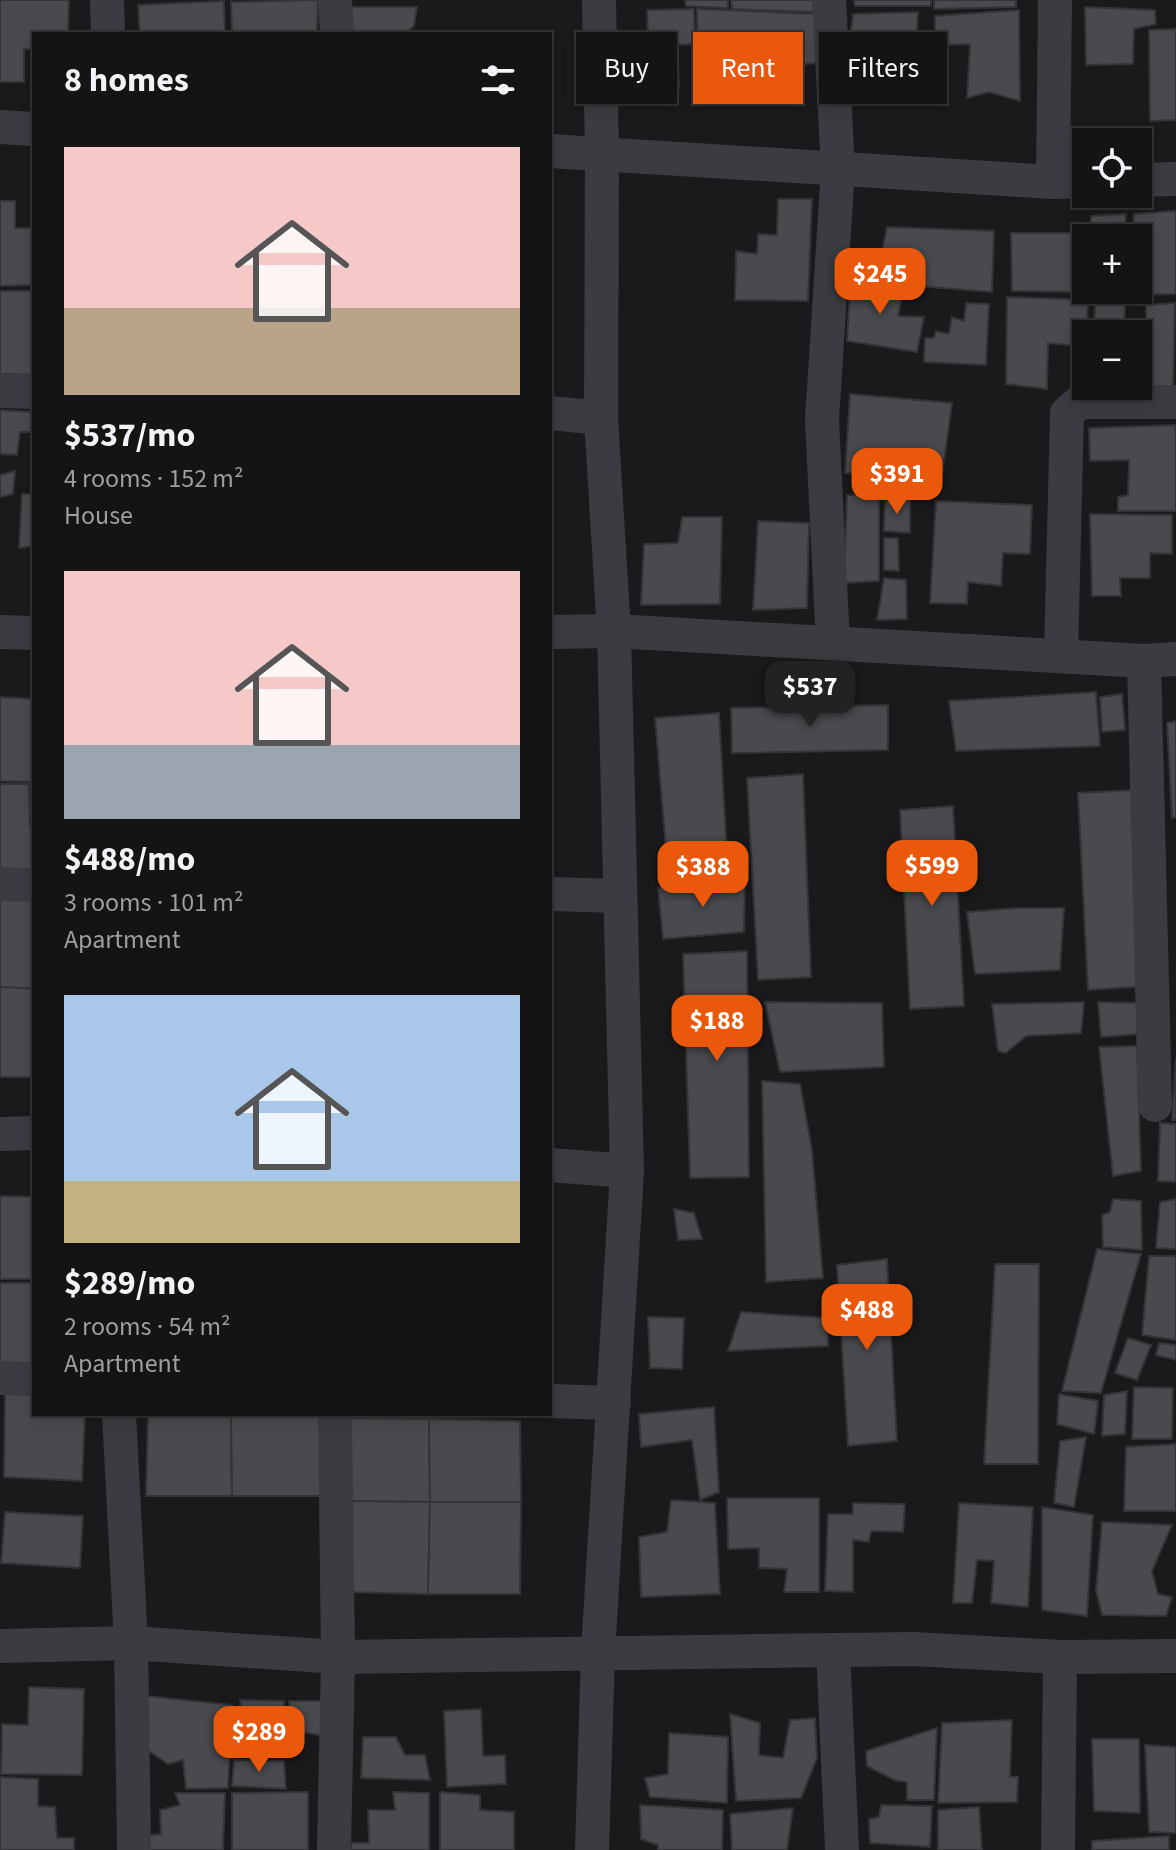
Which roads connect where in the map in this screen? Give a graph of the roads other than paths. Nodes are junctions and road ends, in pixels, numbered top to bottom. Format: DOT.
graph roads {
  1 [pos="107,0"];
  2 [pos="335,0"];
  3 [pos="599,0"];
  4 [pos="829,0"];
  5 [pos="1055,0"];
  6 [pos="108,32"];
  7 [pos="337,32"];
  8 [pos="0,127"];
  9 [pos="32,129"];
  10 [pos="552,151"];
  11 [pos="602,154"];
  12 [pos="838,169"];
  13 [pos="1176,179"];
  14 [pos="1152,180"];
  15 [pos="1069,182"];
  16 [pos="0,391"];
  17 [pos="32,392"];
  18 [pos="1176,402"];
  19 [pos="552,413"];
  20 [pos="601,418"];
  21 [pos="614,631"];
  22 [pos="0,632"];
  23 [pos="552,632"];
  24 [pos="32,633"];
  25 [pos="833,643"];
  26 [pos="1061,655"];
  27 [pos="1160,660"];
  28 [pos="0,884"];
  29 [pos="32,885"];
  30 [pos="552,894"];
  31 [pos="620,896"];
  32 [pos="1155,1105"];
  33 [pos="32,1133"];
  34 [pos="0,1134"];
  35 [pos="552,1165"];
  36 [pos="627,1171"];
  37 [pos="0,1378"];
  38 [pos="32,1379"];
  39 [pos="552,1401"];
  40 [pos="614,1403"];
  41 [pos="119,1416"];
  42 [pos="335,1416"];
  43 [pos="131,1643"];
  44 [pos="0,1646"];
  45 [pos="833,1650"];
  46 [pos="598,1653"];
  47 [pos="1176,1656"];
  48 [pos="338,1657"];
  49 [pos="1060,1657"];
  50 [pos="134,1850"];
  51 [pos="334,1850"];
  52 [pos="592,1850"];
  53 [pos="842,1850"];
  54 [pos="1058,1850"];
  1 -- 6 [label="street"];
  2 -- 7 [label="street"];
  3 -- 11 [label="street"];
  4 -- 12 [label="street"];
  5 -- 15 [label="street"];
  8 -- 9 [label="street"];
  10 -- 11 [label="street"];
  11 -- 12 [label="street"];
  11 -- 20 [label="street"];
  12 -- 15 [label="street"];
  12 -- 25 [label="street"];
  13 -- 14 [label="street"];
  16 -- 17 [label="street"];
  18 -- 26 [label="street"];
  19 -- 20 [label="street"];
  20 -- 21 [label="street"];
  21 -- 23 [label="street"];
  21 -- 25 [label="street"];
  21 -- 31 [label="street"];
  22 -- 24 [label="street"];
  25 -- 26 [label="street"];
  26 -- 27 [label="street"];
  27 -- 32 [label="street"];
  28 -- 29 [label="street"];
  30 -- 31 [label="street"];
  31 -- 36 [label="street"];
  33 -- 34 [label="street"];
  35 -- 36 [label="street"];
  36 -- 40 [label="street"];
  37 -- 38 [label="street"];
  39 -- 40 [label="street"];
  40 -- 46 [label="street"];
  41 -- 43 [label="street"];
  42 -- 48 [label="street"];
  43 -- 44 [label="street"];
  43 -- 48 [label="street"];
  43 -- 50 [label="street"];
  45 -- 46 [label="street"];
  45 -- 49 [label="street"];
  45 -- 53 [label="street"];
  46 -- 48 [label="street"];
  46 -- 52 [label="street"];
  47 -- 49 [label="street"];
  48 -- 51 [label="street"];
  49 -- 54 [label="street"];
}
